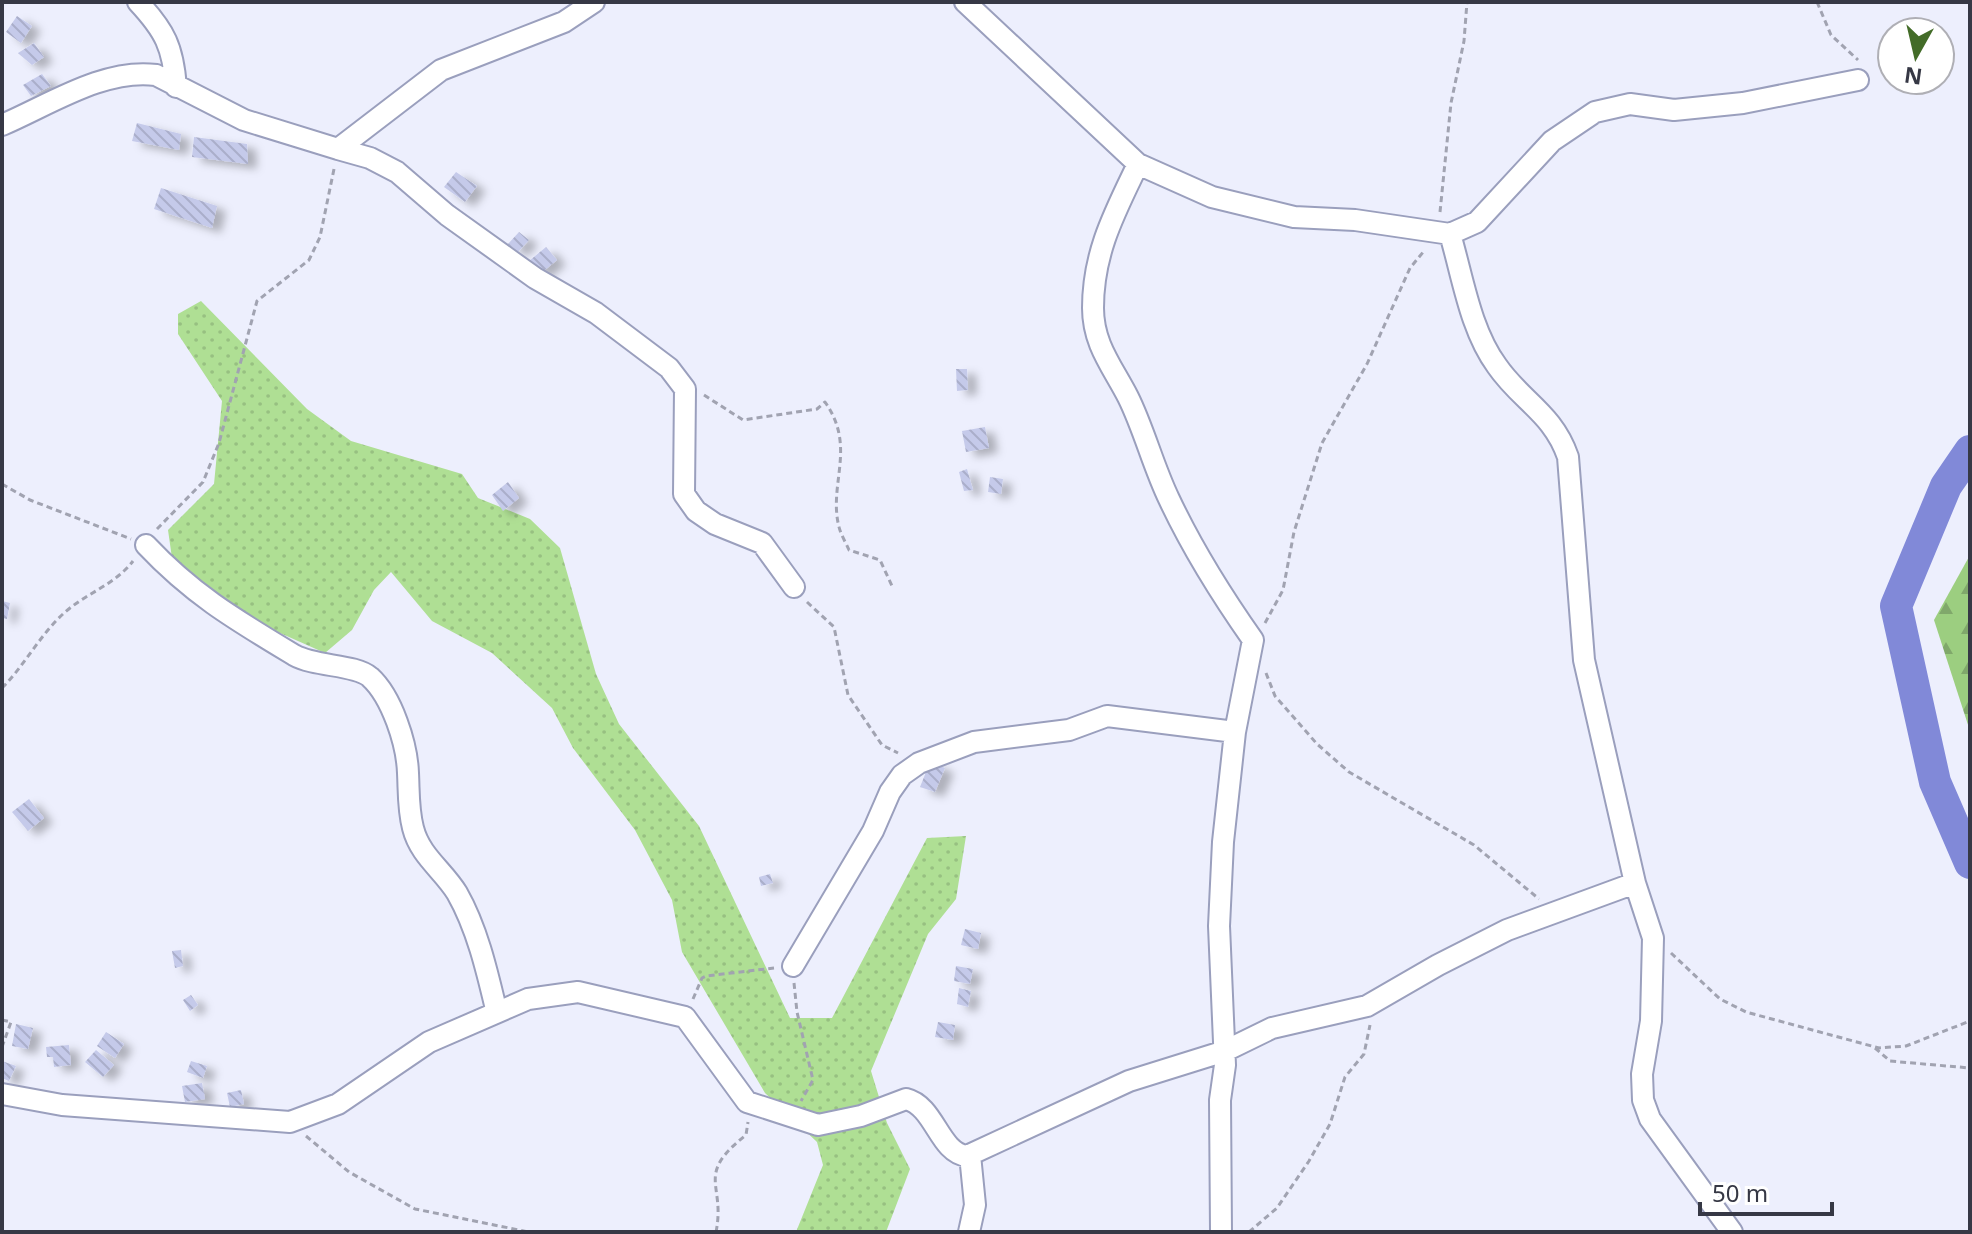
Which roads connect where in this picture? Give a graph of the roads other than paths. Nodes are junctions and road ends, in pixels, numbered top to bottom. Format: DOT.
graph roads {
  1 [pos="138,2"];
  2 [pos="594,2"];
  3 [pos="965,2"];
  4 [pos="1858,80"];
  5 [pos="176,87"];
  6 [pos="2,125"];
  7 [pos="338,149"];
  8 [pos="1138,164"];
  9 [pos="1444,233"];
  10 [pos="146,545"];
  11 [pos="794,587"];
  12 [pos="1235,732"];
  13 [pos="1635,883"];
  14 [pos="793,966"];
  15 [pos="496,1009"];
  16 [pos="1225,1051"];
  17 [pos="2,1094"];
  18 [pos="970,1155"];
  19 [pos="969,1232"];
  20 [pos="1221,1232"];
  21 [pos="1732,1232"];
  1 -- 5 [label="street"];
  2 -- 7 [label="street"];
  3 -- 8 [label="street"];
  4 -- 9 [label="street"];
  5 -- 6 [label="street"];
  5 -- 7 [label="street"];
  7 -- 11 [label="street"];
  8 -- 9 [label="street"];
  8 -- 12 [label="street"];
  9 -- 13 [label="street"];
  10 -- 15 [label="street"];
  12 -- 14 [label="street"];
  12 -- 16 [label="street"];
  13 -- 16 [label="street"];
  13 -- 21 [label="street"];
  15 -- 17 [label="street"];
  15 -- 18 [label="street"];
  16 -- 18 [label="street"];
  16 -- 20 [label="street"];
  18 -- 19 [label="street"];
}
